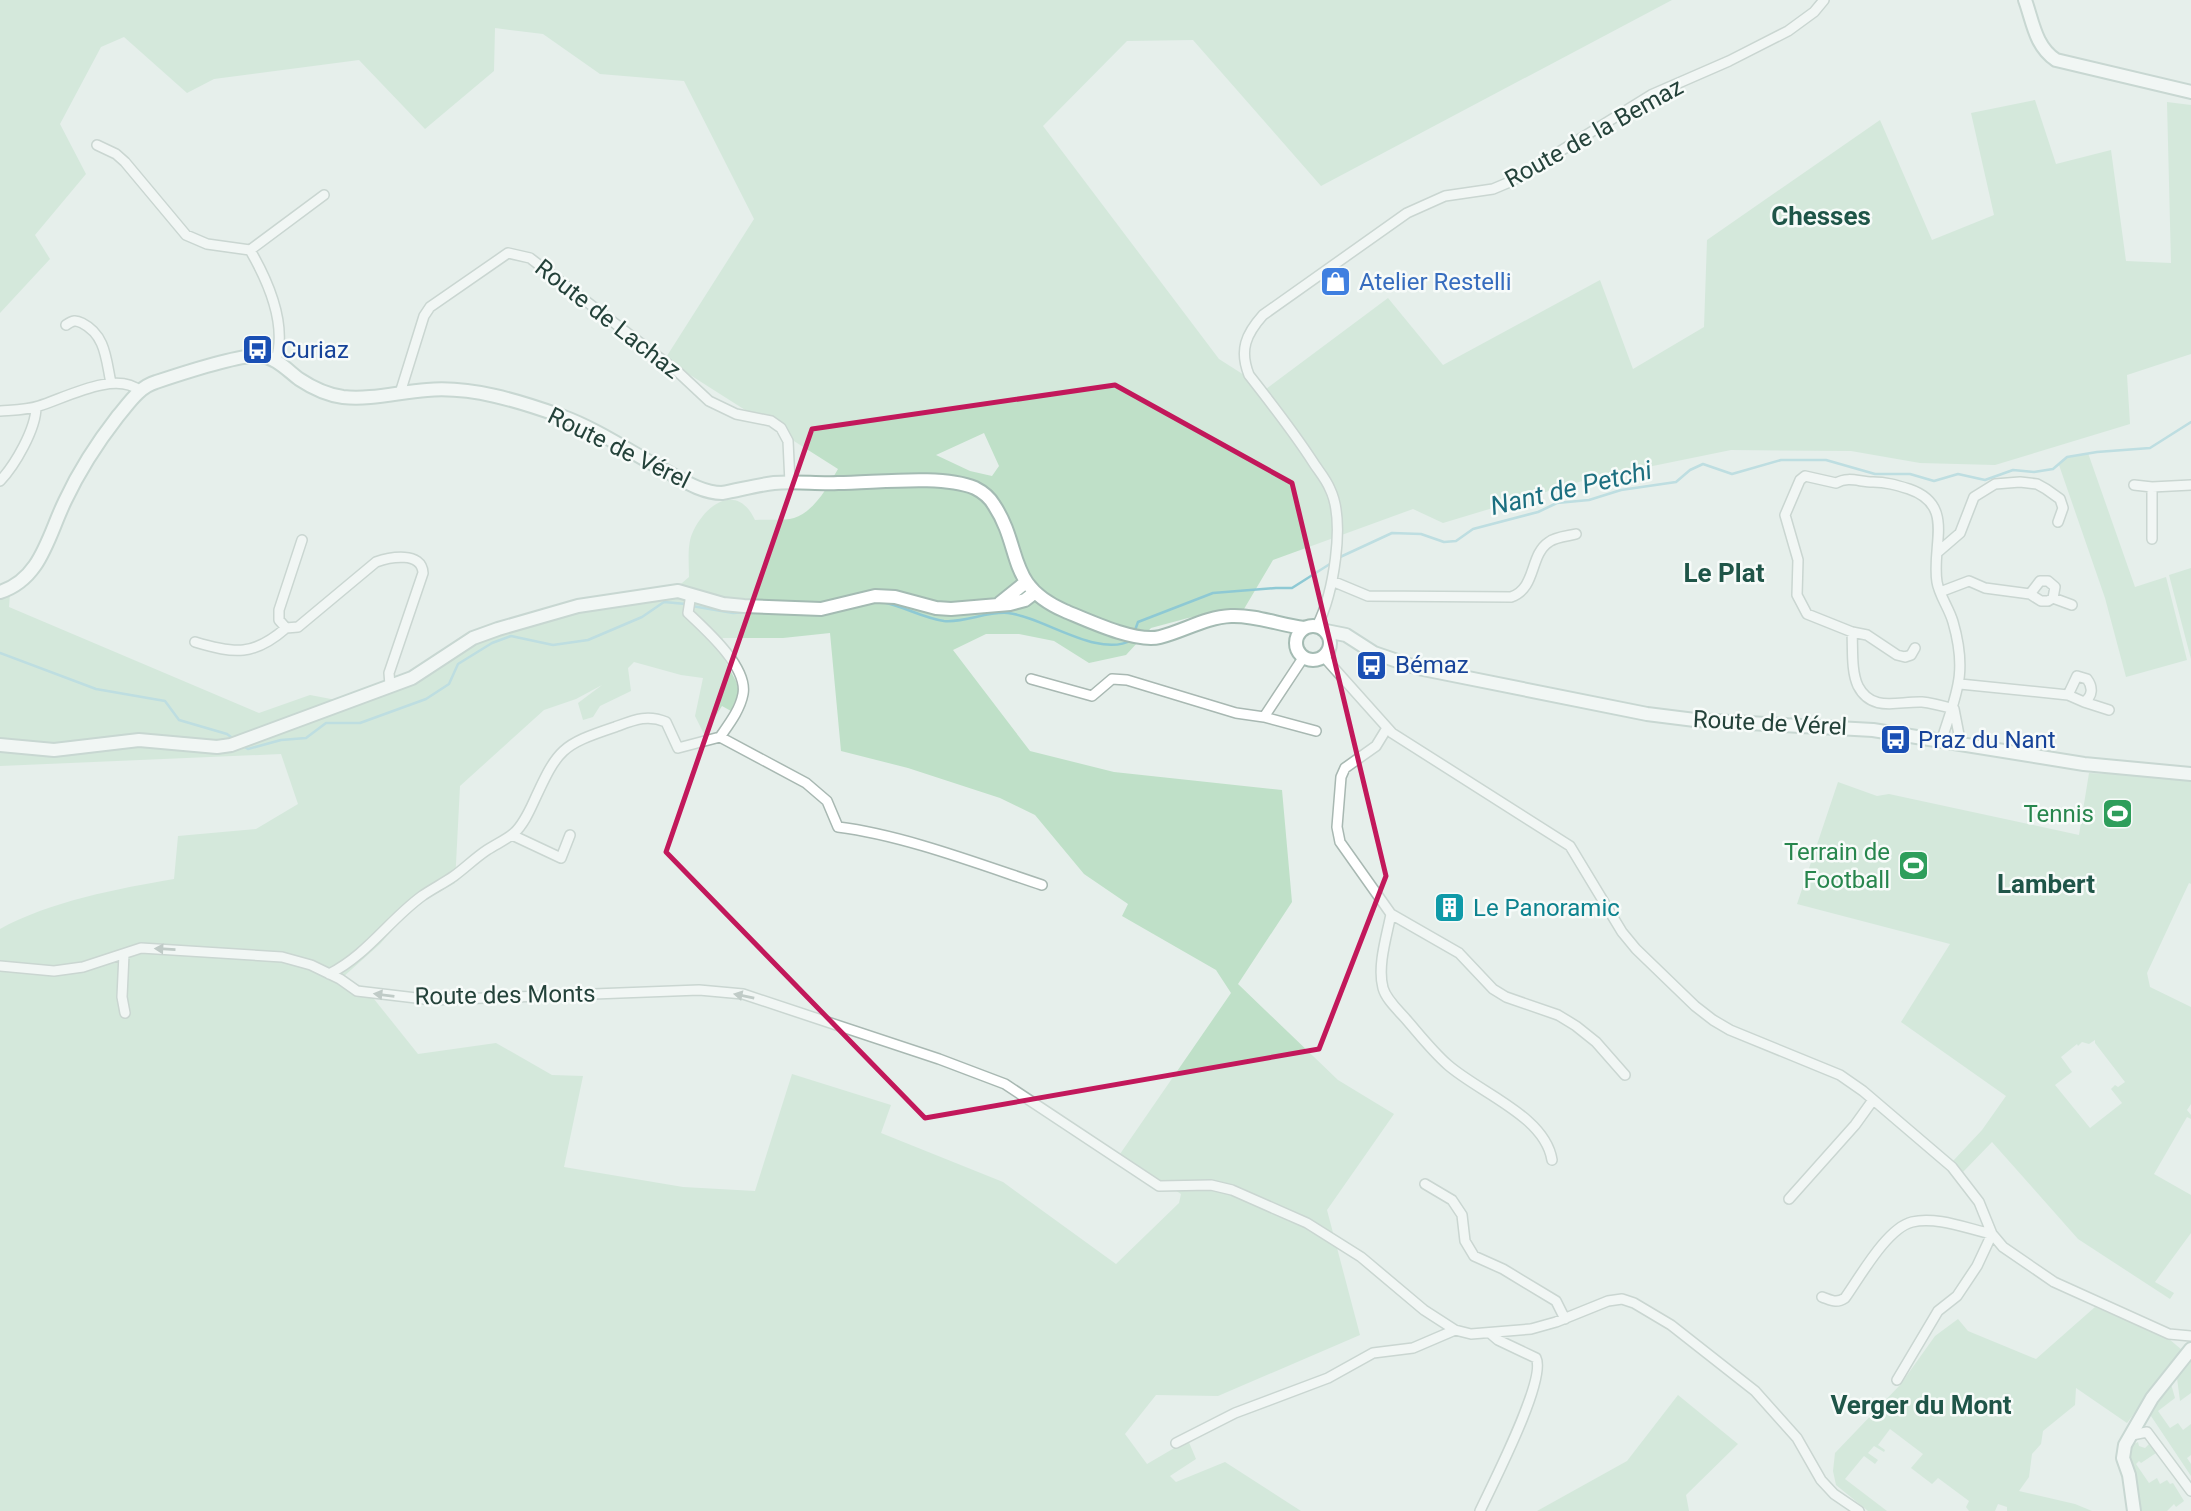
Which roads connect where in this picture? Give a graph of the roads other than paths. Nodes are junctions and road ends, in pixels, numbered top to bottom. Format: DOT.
graph roads {
  1 [pos="1824,0"];
  2 [pos="2025,0"];
  3 [pos="2191,93"];
  4 [pos="97,145"];
  5 [pos="324,195"];
  6 [pos="250,250"];
  7 [pos="66,325"];
  8 [pos="275,360"];
  9 [pos="111,383"];
  10 [pos="140,391"];
  11 [pos="400,393"];
  12 [pos="36,407"];
  13 [pos="0,411"];
  14 [pos="0,481"];
  15 [pos="790,482"];
  16 [pos="2134,485"];
  17 [pos="2191,485"];
  18 [pos="2152,486"];
  19 [pos="2058,522"];
  20 [pos="1576,534"];
  21 [pos="2152,539"];
  22 [pos="302,540"];
  23 [pos="1938,552"];
  24 [pos="1332,580"];
  25 [pos="1030,588"];
  26 [pos="0,592"];
  27 [pos="1940,592"];
  28 [pos="2030,594"];
  29 [pos="690,598"];
  30 [pos="2053,598"];
  31 [pos="2072,605"];
  32 [pos="1247,617"];
  33 [pos="286,628"];
  34 [pos="1304,628"];
  35 [pos="1321,628"];
  36 [pos="1852,632"];
  37 [pos="195,642"];
  38 [pos="1356,643"];
  39 [pos="1296,644"];
  40 [pos="1915,648"];
  41 [pos="1327,653"];
  42 [pos="1303,658"];
  43 [pos="1031,679"];
  44 [pos="1960,684"];
  45 [pos="390,685"];
  46 [pos="2068,695"];
  47 [pos="2084,702"];
  48 [pos="1954,709"];
  49 [pos="2109,710"];
  50 [pos="1264,717"];
  51 [pos="1387,728"];
  52 [pos="1316,731"];
  53 [pos="719,737"];
  54 [pos="1941,742"];
  55 [pos="0,745"];
  56 [pos="1961,745"];
  57 [pos="2191,774"];
  58 [pos="512,835"];
  59 [pos="570,835"];
  60 [pos="1042,885"];
  61 [pos="1391,914"];
  62 [pos="124,954"];
  63 [pos="0,967"];
  64 [pos="329,974"];
  65 [pos="125,1013"];
  66 [pos="1625,1074"];
  67 [pos="1873,1100"];
  68 [pos="1552,1160"];
  69 [pos="1425,1184"];
  70 [pos="1789,1199"];
  71 [pos="1992,1234"];
  72 [pos="1822,1297"];
  73 [pos="1565,1319"];
  74 [pos="1455,1330"];
  75 [pos="1491,1334"];
  76 [pos="2191,1336"];
  77 [pos="2191,1349"];
  78 [pos="1897,1380"];
  79 [pos="2132,1434"];
  80 [pos="1176,1443"];
  81 [pos="2191,1492"];
  82 [pos="1480,1511"];
  83 [pos="1859,1511"];
  84 [pos="2134,1511"];
  1 -- 24 [label="street, Route de la Bemaz"];
  2 -- 3 [label="street"];
  4 -- 6 [label="street"];
  5 -- 6 [label="street"];
  6 -- 8 [label="street"];
  7 -- 9 [label="street"];
  8 -- 10 [label="street"];
  8 -- 11 [label="street, Route de Vérel"];
  9 -- 10 [label="street"];
  9 -- 12 [label="street"];
  10 -- 26 [label="street"];
  11 -- 15 [label="street, Route de Vérel"];
  11 -- 15 [label="street, Route de Lachaz"];
  12 -- 13 [label="street"];
  12 -- 14 [label="street"];
  15 -- 25 [label="street, Route de Vérel"];
  16 -- 18 [label="street"];
  17 -- 18 [label="street"];
  18 -- 21 [label="street"];
  19 -- 23 [label="street"];
  20 -- 24 [label="street"];
  22 -- 33 [label="street"];
  23 -- 27 [label="street"];
  23 -- 36 [label="street"];
  24 -- 35 [label="street, Route de la Bemaz"];
  25 -- 29 [label="street"];
  25 -- 32 [label="street"];
  27 -- 28 [label="street"];
  27 -- 44 [label="street"];
  28 -- 30 [label="street"];
  28 -- 30 [label="street"];
  29 -- 45 [label="street"];
  29 -- 53 [label="street"];
  30 -- 31 [label="street"];
  32 -- 34 [label="street"];
  32 -- 39 [label="street"];
  33 -- 37 [label="street"];
  33 -- 45 [label="street"];
  34 -- 35 [label="street"];
  34 -- 39 [label="street"];
  35 -- 38 [label="street, Route de Vérel"];
  35 -- 41 [label="street"];
  36 -- 40 [label="street"];
  36 -- 48 [label="street"];
  38 -- 41 [label="street"];
  38 -- 54 [label="street, Route de Vérel"];
  39 -- 42 [label="street"];
  41 -- 42 [label="street"];
  41 -- 51 [label="street"];
  42 -- 50 [label="street"];
  43 -- 50 [label="street"];
  44 -- 46 [label="street"];
  44 -- 48 [label="street"];
  45 -- 55 [label="street"];
  46 -- 47 [label="street"];
  46 -- 47 [label="street"];
  47 -- 49 [label="street"];
  48 -- 54 [label="street"];
  48 -- 56 [label="street"];
  50 -- 52 [label="street"];
  51 -- 61 [label="street"];
  51 -- 67 [label="street"];
  53 -- 58 [label="street"];
  53 -- 60 [label="street"];
  54 -- 56 [label="street, Route de Vérel"];
  56 -- 57 [label="street, Route de Vérel"];
  58 -- 59 [label="street"];
  58 -- 64 [label="street"];
  61 -- 66 [label="street"];
  61 -- 68 [label="street"];
  62 -- 63 [label="street, Route des Monts"];
  64 -- 62 [label="street, Route des Monts, one-way"];
  62 -- 65 [label="street"];
  74 -- 64 [label="street, Route des Monts, one-way"];
  67 -- 70 [label="street"];
  67 -- 71 [label="street"];
  69 -- 73 [label="street"];
  71 -- 72 [label="street"];
  71 -- 76 [label="street"];
  71 -- 78 [label="street"];
  73 -- 75 [label="street"];
  73 -- 83 [label="street"];
  74 -- 75 [label="street"];
  74 -- 80 [label="street"];
  75 -- 82 [label="street"];
  77 -- 79 [label="street"];
  79 -- 81 [label="street"];
  79 -- 84 [label="street"];
}
